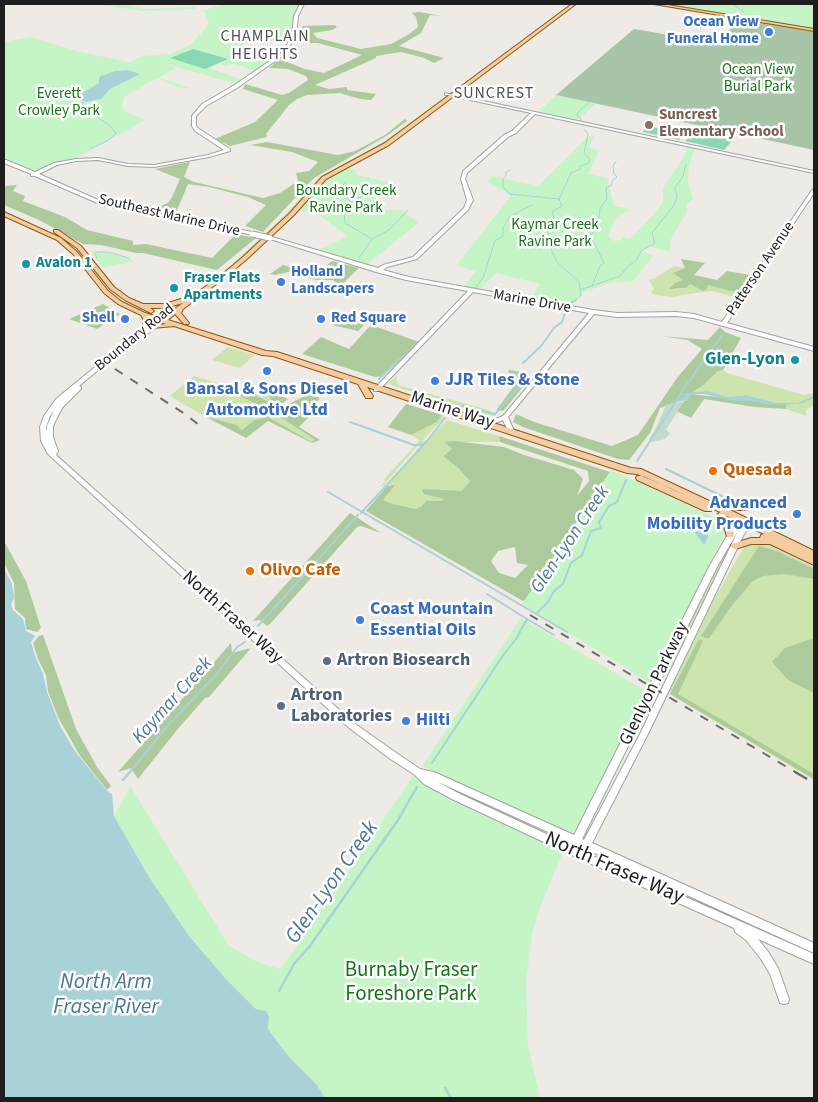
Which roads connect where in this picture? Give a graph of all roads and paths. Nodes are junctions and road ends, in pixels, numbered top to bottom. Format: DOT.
graph roads {
  1 [pos="302,4"];
  2 [pos="569,4"];
  3 [pos="574,4"];
  4 [pos="656,4"];
  5 [pos="664,4"];
  6 [pos="694,10"];
  7 [pos="814,30"];
  8 [pos="449,95"];
  9 [pos="534,113"];
  10 [pos="4,161"];
  11 [pos="814,172"];
  12 [pos="33,174"];
  13 [pos="814,190"];
  14 [pos="4,209"];
  15 [pos="4,214"];
  16 [pos="252,234"];
  17 [pos="378,271"];
  18 [pos="471,291"];
  19 [pos="136,304"];
  20 [pos="181,304"];
  21 [pos="593,312"];
  22 [pos="143,314"];
  23 [pos="162,318"];
  24 [pos="186,323"];
  25 [pos="173,324"];
  26 [pos="724,324"];
  27 [pos="145,326"];
  28 [pos="154,327"];
  29 [pos="814,349"];
  30 [pos="274,354"];
  31 [pos="360,382"];
  32 [pos="377,388"];
  33 [pos="370,396"];
  34 [pos="506,417"];
  35 [pos="489,423"];
  36 [pos="47,426"];
  37 [pos="511,431"];
  38 [pos="747,506"];
  39 [pos="720,512"];
  40 [pos="743,523"];
  41 [pos="730,536"];
  42 [pos="772,541"];
  43 [pos="735,546"];
  44 [pos="814,555"];
  45 [pos="814,562"];
  46 [pos="418,772"];
  47 [pos="576,840"];
  48 [pos="586,845"];
  49 [pos="570,850"];
  50 [pos="581,855"];
  51 [pos="727,920"];
  52 [pos="814,948"];
  53 [pos="814,959"];
  54 [pos="784,1000"];
  1 -- 12 [label="street"];
  2 -- 8 [label="main road, Boundary Road"];
  3 -- 8 [label="main road, Boundary Road"];
  4 -- 6 [label="main road"];
  5 -- 6 [label="main road"];
  6 -- 7 [label="main road"];
  8 -- 9 [label="street"];
  8 -- 20 [label="main road, Boundary Road"];
  9 -- 11 [label="street"];
  9 -- 17 [label="street"];
  10 -- 12 [label="street, Southeast Marine Drive"];
  12 -- 16 [label="street, Southeast Marine Drive"];
  13 -- 26 [label="street, Patterson Avenue"];
  14 -- 19 [label="main road, Marine Way"];
  15 -- 22 [label="main road, Marine Way"];
  16 -- 17 [label="street, Marine Drive, bridge"];
  17 -- 18 [label="street, Marine Drive"];
  18 -- 21 [label="street, Marine Drive"];
  18 -- 32 [label="street"];
  19 -- 20 [label="main road"];
  19 -- 23 [label="main road, Marine Way"];
  20 -- 23 [label="main road, Boundary Road"];
  20 -- 24 [label="main road"];
  21 -- 26 [label="street, Marine Drive"];
  21 -- 34 [label="street"];
  22 -- 23 [label="main road, Marine Way"];
  22 -- 27 [label="main road"];
  23 -- 24 [label="main road, Marine Way"];
  23 -- 25 [label="main road, Marine Way"];
  23 -- 27 [label="street, Boundary Road"];
  23 -- 28 [label="street, Boundary Road"];
  24 -- 30 [label="main road, Marine Way"];
  25 -- 28 [label="main road"];
  25 -- 30 [label="main road, Marine Way"];
  26 -- 29 [label="street, Marine Drive"];
  27 -- 36 [label="street, Boundary Road"];
  28 -- 36 [label="street, Boundary Road"];
  30 -- 31 [label="main road, Marine Way"];
  31 -- 32 [label="main road, Marine Way"];
  31 -- 33 [label="main road"];
  32 -- 35 [label="main road, Marine Way"];
  34 -- 35 [label="street"];
  34 -- 37 [label="street"];
  35 -- 37 [label="main road, Marine Way"];
  36 -- 46 [label="street, North Fraser Way"];
  37 -- 39 [label="main road, Marine Way"];
  38 -- 39 [label="main road"];
  39 -- 40 [label="main road, Marine Way"];
  39 -- 41 [label="main road"];
  40 -- 41 [label="street, Glenlyon Parkway"];
  40 -- 42 [label="main road, Marine Way"];
  40 -- 43 [label="street, Glenlyon Parkway"];
  40 -- 44 [label="main road, Marine Way"];
  41 -- 47 [label="street, Glenlyon Parkway"];
  42 -- 43 [label="main road"];
  42 -- 45 [label="main road, Marine Way"];
  43 -- 48 [label="street, Glenlyon Parkway"];
  46 -- 47 [label="street, North Fraser Way"];
  46 -- 49 [label="street, North Fraser Way"];
  47 -- 48 [label="street, North Fraser Way"];
  47 -- 49 [label="street, Glenlyon Parkway"];
  48 -- 50 [label="street, Glenlyon Parkway"];
  48 -- 52 [label="street, North Fraser Way"];
  49 -- 50 [label="street, North Fraser Way"];
  50 -- 51 [label="street, North Fraser Way"];
  51 -- 53 [label="street, North Fraser Way"];
  51 -- 54 [label="street"];
}
